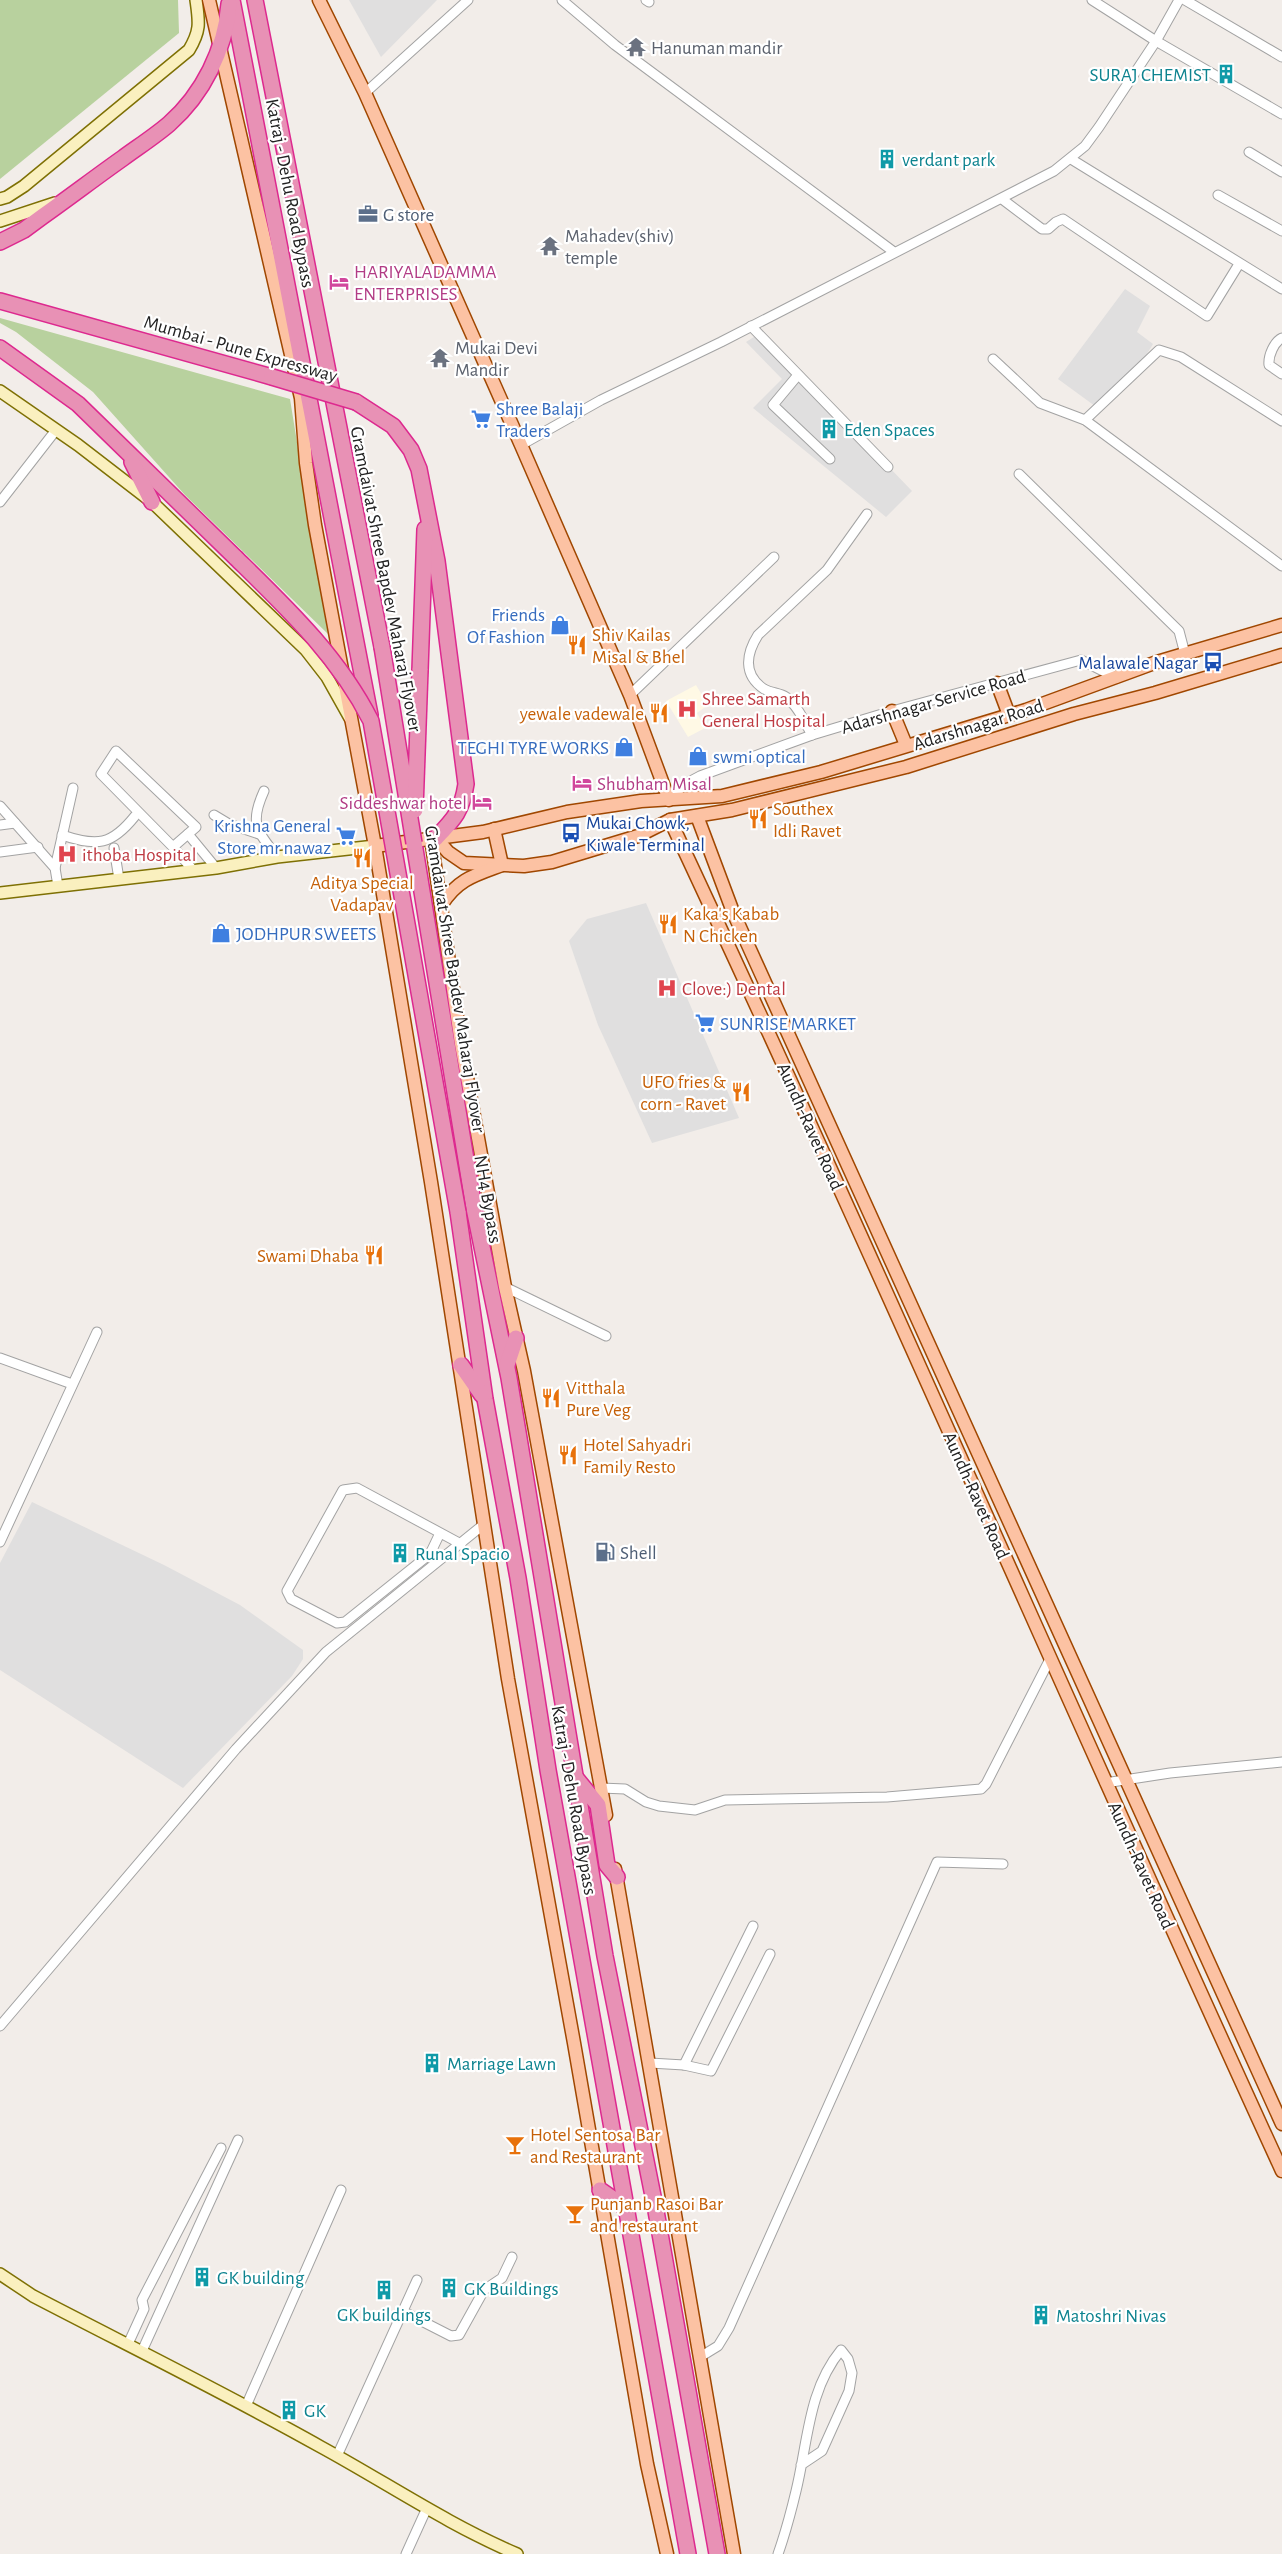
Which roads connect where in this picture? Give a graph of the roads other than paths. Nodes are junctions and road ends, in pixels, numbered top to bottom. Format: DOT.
graph roads {
  1 [pos="196,0"];
  2 [pos="209,0"];
  3 [pos="231,0"];
  4 [pos="255,0"];
  5 [pos="319,0"];
  6 [pos="468,0"];
  7 [pos="562,0"];
  8 [pos="1092,0"];
  9 [pos="1179,0"];
  10 [pos="1185,0"];
  11 [pos="1156,41"];
  12 [pos="220,50"];
  13 [pos="1282,57"];
  14 [pos="365,93"];
  15 [pos="1282,114"];
  16 [pos="1249,152"];
  17 [pos="1071,159"];
  18 [pos="1282,172"];
  19 [pos="1218,195"];
  20 [pos="0,199"];
  21 [pos="1002,199"];
  22 [pos="64,201"];
  23 [pos="0,221"];
  24 [pos="1282,232"];
  25 [pos="0,242"];
  26 [pos="894,252"];
  27 [pos="1239,264"];
  28 [pos="1282,289"];
  29 [pos="0,301"];
  30 [pos="315,311"];
  31 [pos="751,326"];
  32 [pos="1282,338"];
  33 [pos="0,348"];
  34 [pos="993,359"];
  35 [pos="1282,374"];
  36 [pos="798,375"];
  37 [pos="0,391"];
  38 [pos="305,394"];
  39 [pos="1085,420"];
  40 [pos="1282,421"];
  41 [pos="56,430"];
  42 [pos="521,445"];
  43 [pos="127,451"];
  44 [pos="830,459"];
  45 [pos="888,467"];
  46 [pos="1019,474"];
  47 [pos="424,493"];
  48 [pos="0,502"];
  49 [pos="152,502"];
  50 [pos="866,514"];
  51 [pos="774,557"];
  52 [pos="1282,566"];
  53 [pos="1282,625"];
  54 [pos="1185,654"];
  55 [pos="1282,655"];
  56 [pos="1117,678"];
  57 [pos="996,683"];
  58 [pos="630,695"];
  59 [pos="892,711"];
  60 [pos="1009,714"];
  61 [pos="350,720"];
  62 [pos="371,721"];
  63 [pos="812,735"];
  64 [pos="906,745"];
  65 [pos="74,788"];
  66 [pos="264,791"];
  67 [pos="669,800"];
  68 [pos="0,806"];
  69 [pos="214,815"];
  70 [pos="135,816"];
  71 [pos="697,816"];
  72 [pos="670,820"];
  73 [pos="15,823"];
  74 [pos="0,825"];
  75 [pos="494,829"];
  76 [pos="188,834"];
  77 [pos="260,834"];
  78 [pos="62,835"];
  79 [pos="434,838"];
  80 [pos="414,843"];
  81 [pos="375,846"];
  82 [pos="38,847"];
  83 [pos="174,847"];
  84 [pos="114,848"];
  85 [pos="0,852"];
  86 [pos="277,857"];
  87 [pos="502,865"];
  88 [pos="56,868"];
  89 [pos="216,868"];
  90 [pos="192,870"];
  91 [pos="119,879"];
  92 [pos="58,886"];
  93 [pos="0,892"];
  94 [pos="442,904"];
  95 [pos="504,1288"];
  96 [pos="509,1330"];
  97 [pos="97,1332"];
  98 [pos="606,1336"];
  99 [pos="0,1358"];
  100 [pos="461,1365"];
  101 [pos="72,1384"];
  102 [pos="485,1398"];
  103 [pos="484,1525"];
  104 [pos="440,1533"];
  105 [pos="0,1542"];
  106 [pos="461,1544"];
  107 [pos="1050,1659"];
  108 [pos="1282,1762"];
  109 [pos="574,1776"];
  110 [pos="1127,1778"];
  111 [pos="1105,1783"];
  112 [pos="601,1788"];
  113 [pos="1004,1864"];
  114 [pos="617,1877"];
  115 [pos="753,1926"];
  116 [pos="770,1954"];
  117 [pos="0,2026"];
  118 [pos="650,2063"];
  119 [pos="684,2065"];
  120 [pos="1282,2124"];
  121 [pos="238,2140"];
  122 [pos="221,2148"];
  123 [pos="1282,2171"];
  124 [pos="341,2190"];
  125 [pos="600,2190"];
  126 [pos="626,2208"];
  127 [pos="512,2257"];
  128 [pos="0,2274"];
  129 [pos="418,2280"];
  130 [pos="404,2312"];
  131 [pos="128,2344"];
  132 [pos="142,2351"];
  133 [pos="700,2357"];
  134 [pos="246,2406"];
  135 [pos="337,2456"];
  136 [pos="801,2465"];
  137 [pos="426,2510"];
  138 [pos="406,2554"];
  139 [pos="517,2554"];
  140 [pos="667,2554"];
  141 [pos="688,2554"];
  142 [pos="717,2554"];
  143 [pos="734,2554"];
  144 [pos="778,2554"];
  1 -- 20 [label="main road"];
  2 -- 12 [label="main road"];
  3 -- 12 [label="highway"];
  3 -- 38 [label="highway, Katraj - Dehu Road Bypass"];
  4 -- 30 [label="highway, Katraj - Dehu Road Bypass"];
  5 -- 14 [label="main road"];
  6 -- 14 [label="street"];
  7 -- 26 [label="street"];
  8 -- 11 [label="street"];
  9 -- 11 [label="street"];
  10 -- 13 [label="street"];
  11 -- 15 [label="street"];
  11 -- 17 [label="street"];
  12 -- 22 [label="highway"];
  12 -- 38 [label="main road"];
  14 -- 42 [label="main road"];
  16 -- 18 [label="street"];
  17 -- 21 [label="street"];
  17 -- 27 [label="street"];
  19 -- 24 [label="street"];
  21 -- 26 [label="street"];
  21 -- 27 [label="street"];
  22 -- 23 [label="main road"];
  22 -- 25 [label="highway"];
  26 -- 31 [label="street"];
  27 -- 28 [label="street"];
  29 -- 47 [label="highway, Mumbai - Pune Expressway, bridge"];
  30 -- 80 [label="highway, Gramdaivat Shree Bapdev Maharaj Flyover, bridge"];
  31 -- 36 [label="street"];
  31 -- 42 [label="street"];
  32 -- 35 [label="street"];
  33 -- 43 [label="highway"];
  34 -- 39 [label="street"];
  36 -- 44 [label="street"];
  36 -- 45 [label="street"];
  37 -- 41 [label="main road"];
  38 -- 61 [label="main road"];
  38 -- 62 [label="highway, Gramdaivat Shree Bapdev Maharaj Flyover"];
  39 -- 40 [label="street"];
  39 -- 52 [label="street"];
  41 -- 48 [label="street"];
  41 -- 49 [label="main road"];
  42 -- 58 [label="main road"];
  43 -- 49 [label="highway"];
  43 -- 62 [label="highway, bridge"];
  46 -- 54 [label="street"];
  47 -- 79 [label="highway"];
  47 -- 80 [label="highway, bridge"];
  49 -- 61 [label="main road"];
  50 -- 63 [label="street"];
  51 -- 58 [label="street"];
  53 -- 54 [label="main road, Adarshnagar Road"];
  54 -- 56 [label="main road, Adarshnagar Road"];
  55 -- 71 [label="main road, Adarshnagar Road"];
  56 -- 57 [label="street, Adarshnagar Service Road"];
  56 -- 60 [label="main road, Adarshnagar Road"];
  57 -- 59 [label="street, Adarshnagar Service Road"];
  57 -- 60 [label="main road"];
  58 -- 67 [label="main road"];
  59 -- 63 [label="street, Adarshnagar Service Road"];
  59 -- 64 [label="main road"];
  60 -- 64 [label="main road, Adarshnagar Road"];
  61 -- 81 [label="main road"];
  62 -- 102 [label="highway, Gramdaivat Shree Bapdev Maharaj Flyover, bridge"];
  63 -- 67 [label="street, Adarshnagar Service Road"];
  64 -- 67 [label="main road, Adarshnagar Road"];
  65 -- 78 [label="street"];
  66 -- 77 [label="street"];
  67 -- 75 [label="main road, Adarshnagar Road"];
  68 -- 73 [label="street"];
  69 -- 77 [label="street"];
  70 -- 78 [label="street"];
  71 -- 72 [label="main road, Adarshnagar Road"];
  71 -- 110 [label="main road, Aundh-Ravet Road"];
  72 -- 87 [label="main road"];
  72 -- 107 [label="main road, Aundh-Ravet Road"];
  73 -- 74 [label="street"];
  73 -- 82 [label="street"];
  75 -- 79 [label="main road, Adarshnagar Road"];
  75 -- 87 [label="main road"];
  76 -- 83 [label="street"];
  76 -- 83 [label="street"];
  76 -- 89 [label="street"];
  77 -- 86 [label="street"];
  78 -- 88 [label="street"];
  79 -- 81 [label="main road, Adarshnagar Road"];
  79 -- 87 [label="main road"];
  79 -- 94 [label="main road, NH4 Bypass"];
  80 -- 96 [label="highway, Gramdaivat Shree Bapdev Maharaj Flyover"];
  81 -- 86 [label="main road"];
  81 -- 100 [label="main road"];
  82 -- 85 [label="street"];
  82 -- 88 [label="street"];
  83 -- 90 [label="street"];
  84 -- 91 [label="street"];
  86 -- 89 [label="main road"];
  87 -- 94 [label="main road"];
  88 -- 92 [label="street"];
  89 -- 90 [label="main road"];
  90 -- 91 [label="main road"];
  91 -- 92 [label="main road"];
  92 -- 93 [label="main road"];
  94 -- 95 [label="main road, NH4 Bypass"];
  95 -- 96 [label="main road, NH4 Bypass"];
  95 -- 98 [label="street"];
  96 -- 109 [label="highway, Katraj - Dehu Road Bypass"];
  96 -- 112 [label="main road, NH4 Bypass"];
  97 -- 101 [label="street"];
  99 -- 101 [label="street"];
  100 -- 102 [label="highway"];
  100 -- 103 [label="main road"];
  101 -- 105 [label="street"];
  102 -- 126 [label="highway, Katraj - Dehu Road Bypass"];
  103 -- 106 [label="street"];
  103 -- 125 [label="main road"];
  104 -- 104 [label="street"];
  104 -- 106 [label="street"];
  106 -- 117 [label="street"];
  107 -- 111 [label="main road, Aundh-Ravet Road"];
  107 -- 112 [label="street"];
  108 -- 110 [label="street"];
  109 -- 114 [label="highway"];
  109 -- 142 [label="highway, Katraj - Dehu Road Bypass"];
  110 -- 111 [label="street"];
  110 -- 120 [label="main road, Aundh-Ravet Road"];
  111 -- 123 [label="main road, Aundh-Ravet Road"];
  112 -- 114 [label="main road, NH4 Bypass"];
  113 -- 133 [label="street"];
  114 -- 118 [label="main road, NH4 Bypass"];
  115 -- 119 [label="street"];
  116 -- 119 [label="street"];
  118 -- 119 [label="street"];
  118 -- 133 [label="main road, NH4 Bypass"];
  121 -- 132 [label="street"];
  122 -- 131 [label="street"];
  124 -- 134 [label="street"];
  125 -- 126 [label="highway"];
  125 -- 140 [label="main road"];
  126 -- 141 [label="highway, Katraj - Dehu Road Bypass"];
  127 -- 130 [label="street"];
  128 -- 131 [label="main road"];
  129 -- 130 [label="street"];
  130 -- 135 [label="street"];
  131 -- 132 [label="main road"];
  132 -- 134 [label="main road"];
  133 -- 143 [label="main road, NH4 Bypass"];
  134 -- 135 [label="main road"];
  135 -- 137 [label="main road"];
  136 -- 136 [label="street"];
  136 -- 144 [label="street"];
  137 -- 138 [label="street"];
  137 -- 139 [label="main road"];
}
